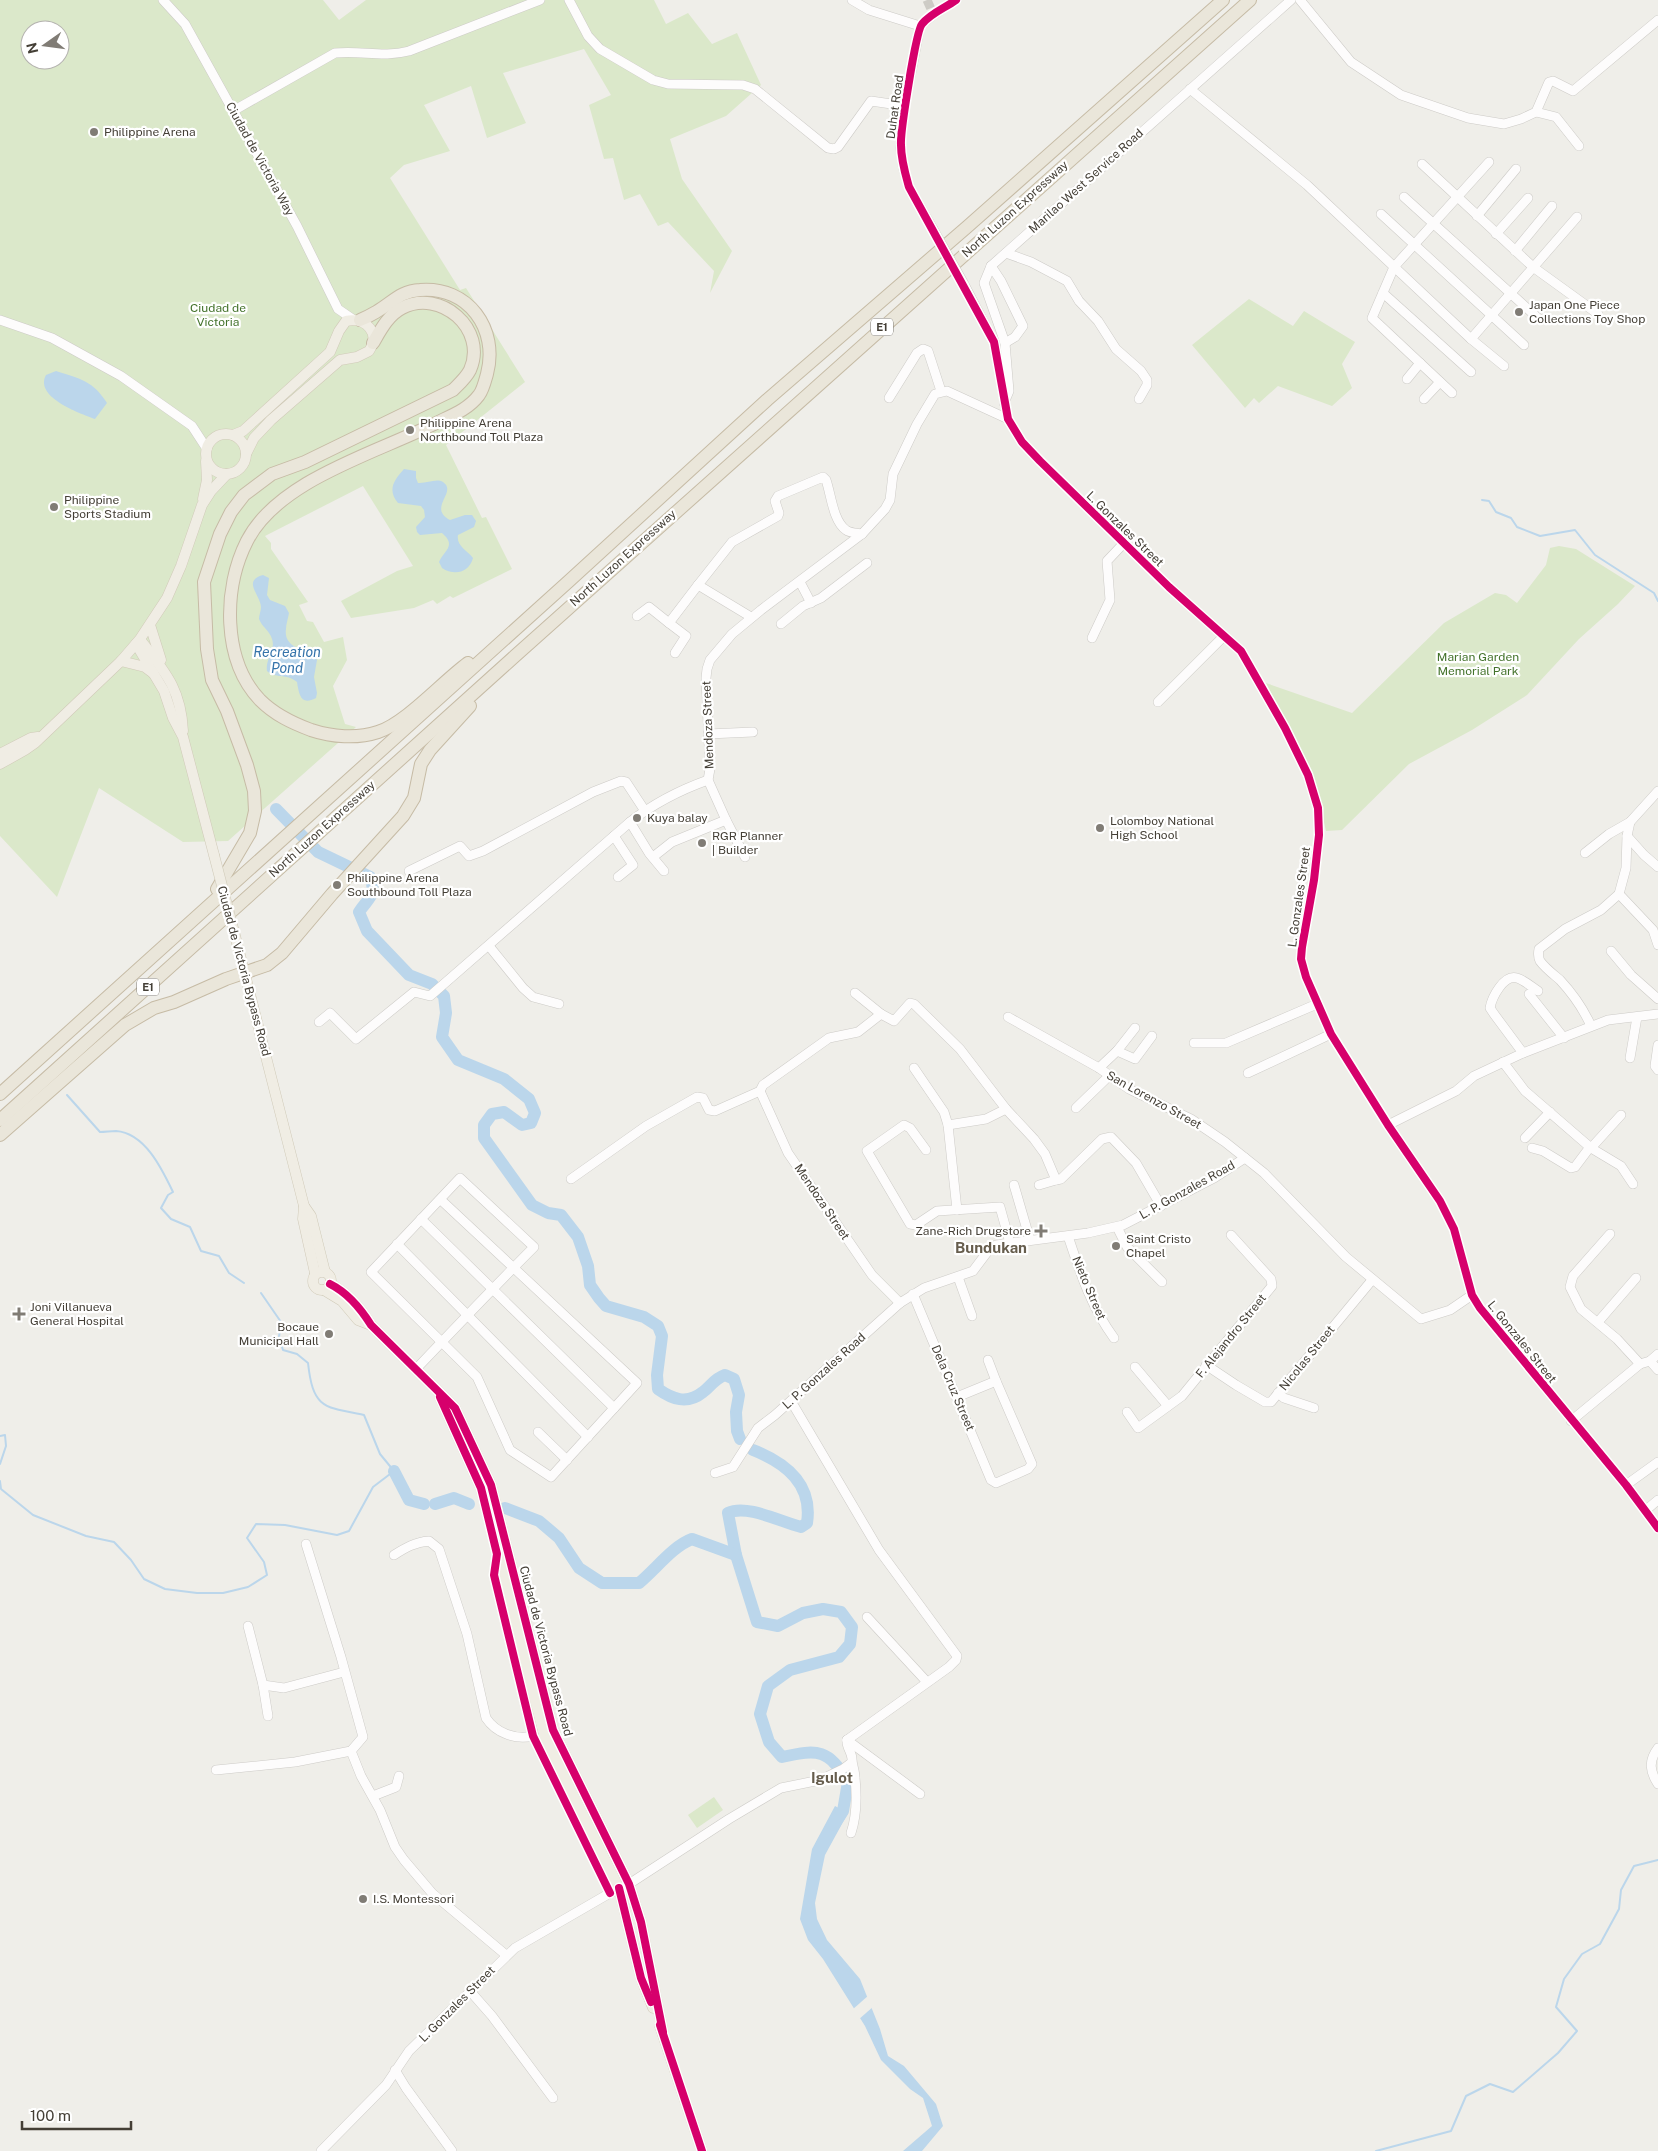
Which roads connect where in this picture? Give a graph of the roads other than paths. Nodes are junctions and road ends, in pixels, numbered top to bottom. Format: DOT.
graph roads {
  1 [pos="163,0"];
  2 [pos="540,0"];
  3 [pos="569,0"];
  4 [pos="852,0"];
  5 [pos="956,0"];
  6 [pos="1223,0"];
  7 [pos="1250,0"];
  8 [pos="1291,0"];
  9 [pos="1300,0"];
  10 [pos="1658,20"];
  11 [pos="920,26"];
  12 [pos="1190,89"];
  13 [pos="905,106"];
  14 [pos="233,111"];
  15 [pos="1536,112"];
  16 [pos="1579,146"];
  17 [pos="1490,162"];
  18 [pos="1422,164"];
  19 [pos="1516,169"];
  20 [pos="1404,197"];
  21 [pos="1457,198"];
  22 [pos="1528,198"];
  23 [pos="1552,206"];
  24 [pos="1381,214"];
  25 [pos="1476,216"];
  26 [pos="1577,217"];
  27 [pos="1433,223"];
  28 [pos="1496,234"];
  29 [pos="1414,244"];
  30 [pos="1515,251"];
  31 [pos="1006,252"];
  32 [pos="991,266"];
  33 [pos="1394,267"];
  34 [pos="1533,268"];
  35 [pos="964,284"];
  36 [pos="1383,293"];
  37 [pos="1510,294"];
  38 [pos="1598,314"];
  39 [pos="1492,315"];
  40 [pos="0,320"];
  41 [pos="357,320"];
  42 [pos="1539,320"];
  43 [pos="1471,339"];
  44 [pos="373,343"];
  45 [pos="1005,343"];
  46 [pos="1524,345"];
  47 [pos="1420,363"];
  48 [pos="1504,366"];
  49 [pos="1471,372"];
  50 [pos="1407,379"];
  51 [pos="1440,382"];
  52 [pos="941,392"];
  53 [pos="1452,393"];
  54 [pos="889,398"];
  55 [pos="1139,399"];
  56 [pos="1424,399"];
  57 [pos="1003,404"];
  58 [pos="1008,419"];
  59 [pos="233,435"];
  60 [pos="206,454"];
  61 [pos="246,454"];
  62 [pos="227,474"];
  63 [pos="202,505"];
  64 [pos="862,534"];
  65 [pos="1124,543"];
  66 [pos="867,564"];
  67 [pos="800,582"];
  68 [pos="698,585"];
  69 [pos="811,603"];
  70 [pos="637,616"];
  71 [pos="751,618"];
  72 [pos="669,623"];
  73 [pos="781,624"];
  74 [pos="150,625"];
  75 [pos="515,630"];
  76 [pos="1224,636"];
  77 [pos="1092,638"];
  78 [pos="138,641"];
  79 [pos="676,653"];
  80 [pos="515,656"];
  81 [pos="121,660"];
  82 [pos="160,672"];
  83 [pos="1158,702"];
  84 [pos="753,732"];
  85 [pos="708,734"];
  86 [pos="39,736"];
  87 [pos="0,754"];
  88 [pos="0,764"];
  89 [pos="708,780"];
  90 [pos="1658,791"];
  91 [pos="645,810"];
  92 [pos="726,820"];
  93 [pos="630,822"];
  94 [pos="1630,822"];
  95 [pos="614,836"];
  96 [pos="1627,836"];
  97 [pos="1585,853"];
  98 [pos="652,857"];
  99 [pos="745,857"];
  100 [pos="1658,867"];
  101 [pos="408,871"];
  102 [pos="664,871"];
  103 [pos="618,877"];
  104 [pos="1619,894"];
  105 [pos="205,909"];
  106 [pos="1657,935"];
  107 [pos="1658,944"];
  108 [pos="489,946"];
  109 [pos="1611,951"];
  110 [pos="245,973"];
  111 [pos="855,993"];
  112 [pos="1658,999"];
  113 [pos="559,1004"];
  114 [pos="1317,1004"];
  115 [pos="881,1014"];
  116 [pos="1658,1014"];
  117 [pos="1008,1017"];
  118 [pos="1637,1017"];
  119 [pos="319,1022"];
  120 [pos="1591,1026"];
  121 [pos="1136,1028"];
  122 [pos="1331,1034"];
  123 [pos="1152,1036"];
  124 [pos="1564,1038"];
  125 [pos="1194,1043"];
  126 [pos="1658,1046"];
  127 [pos="1117,1051"];
  128 [pos="1523,1053"];
  129 [pos="1630,1058"];
  130 [pos="1503,1062"];
  131 [pos="914,1068"];
  132 [pos="1099,1068"];
  133 [pos="1658,1070"];
  134 [pos="1248,1073"];
  135 [pos="1109,1076"];
  136 [pos="760,1091"];
  137 [pos="0,1094"];
  138 [pos="1076,1108"];
  139 [pos="1006,1109"];
  140 [pos="1550,1112"];
  141 [pos="1621,1115"];
  142 [pos="0,1120"];
  143 [pos="948,1125"];
  144 [pos="1388,1125"];
  145 [pos="0,1135"];
  146 [pos="1525,1138"];
  147 [pos="1590,1147"];
  148 [pos="1532,1148"];
  149 [pos="926,1150"];
  150 [pos="1245,1158"];
  151 [pos="571,1179"];
  152 [pos="1056,1180"];
  153 [pos="1633,1184"];
  154 [pos="1014,1185"];
  155 [pos="1039,1185"];
  156 [pos="440,1200"];
  157 [pos="1161,1206"];
  158 [pos="957,1210"];
  159 [pos="421,1219"];
  160 [pos="1117,1227"];
  161 [pos="1610,1234"];
  162 [pos="1231,1235"];
  163 [pos="1068,1236"];
  164 [pos="1030,1240"];
  165 [pos="1010,1243"];
  166 [pos="397,1244"];
  167 [pos="514,1267"];
  168 [pos="320,1273"];
  169 [pos="958,1277"];
  170 [pos="1636,1278"];
  171 [pos="1372,1280"];
  172 [pos="1162,1282"];
  173 [pos="327,1287"];
  174 [pos="493,1290"];
  175 [pos="913,1294"];
  176 [pos="1472,1295"];
  177 [pos="900,1303"];
  178 [pos="468,1315"];
  179 [pos="972,1316"];
  180 [pos="1598,1322"];
  181 [pos="1114,1338"];
  182 [pos="442,1342"];
  183 [pos="1658,1354"];
  184 [pos="988,1360"];
  185 [pos="1650,1361"];
  186 [pos="1640,1364"];
  187 [pos="1206,1365"];
  188 [pos="1136,1367"];
  189 [pos="416,1369"];
  190 [pos="1658,1370"];
  191 [pos="996,1381"];
  192 [pos="1278,1393"];
  193 [pos="957,1397"];
  194 [pos="791,1401"];
  195 [pos="1168,1406"];
  196 [pos="614,1408"];
  197 [pos="1314,1408"];
  198 [pos="1127,1412"];
  199 [pos="1571,1421"];
  200 [pos="538,1432"];
  201 [pos="588,1437"];
  202 [pos="567,1460"];
  203 [pos="1658,1462"];
  204 [pos="715,1473"];
  205 [pos="1626,1486"];
  206 [pos="1658,1500"];
  207 [pos="1646,1510"];
  208 [pos="496,1526"];
  209 [pos="1658,1528"];
  210 [pos="306,1544"];
  211 [pos="497,1554"];
  212 [pos="394,1555"];
  213 [pos="867,1617"];
  214 [pos="248,1626"];
  215 [pos="344,1672"];
  216 [pos="927,1682"];
  217 [pos="263,1685"];
  218 [pos="268,1716"];
  219 [pos="533,1736"];
  220 [pos="847,1740"];
  221 [pos="1658,1748"];
  222 [pos="352,1751"];
  223 [pos="851,1763"];
  224 [pos="216,1770"];
  225 [pos="399,1776"];
  226 [pos="1658,1784"];
  227 [pos="920,1794"];
  228 [pos="372,1796"];
  229 [pos="851,1834"];
  230 [pos="619,1888"];
  231 [pos="506,1955"];
  232 [pos="470,1991"];
  233 [pos="395,2070"];
  234 [pos="553,2098"];
  235 [pos="321,2151"];
  236 [pos="452,2151"];
  237 [pos="702,2151"];
  1 -- 14 [label="street, Ciudad de Victoria Way"];
  2 -- 14 [label="street"];
  3 -- 13 [label="street"];
  4 -- 11 [label="street"];
  5 -- 11 [label="street"];
  6 -- 75 [label="highway, North Luzon Expressway / E1"];
  7 -- 80 [label="highway, North Luzon Expressway / E1"];
  8 -- 12 [label="street, Marilao West Service Road"];
  9 -- 15 [label="street"];
  10 -- 15 [label="street"];
  11 -- 13 [label="street, Duhat Road"];
  12 -- 31 [label="street, Marilao West Service Road"];
  12 -- 33 [label="street"];
  13 -- 35 [label="street, Duhat Road, bridge"];
  14 -- 41 [label="street, Ciudad de Victoria Way"];
  15 -- 16 [label="street"];
  17 -- 21 [label="street"];
  18 -- 21 [label="street"];
  19 -- 25 [label="street"];
  20 -- 27 [label="street"];
  21 -- 25 [label="street"];
  21 -- 27 [label="street"];
  22 -- 28 [label="street"];
  23 -- 30 [label="street"];
  24 -- 29 [label="street"];
  25 -- 28 [label="street"];
  26 -- 34 [label="street"];
  27 -- 29 [label="street"];
  27 -- 37 [label="street"];
  28 -- 30 [label="street"];
  29 -- 33 [label="street"];
  29 -- 39 [label="street"];
  30 -- 34 [label="street"];
  31 -- 32 [label="street, Marilao West Service Road"];
  31 -- 55 [label="street"];
  32 -- 45 [label="street"];
  32 -- 45 [label="street"];
  33 -- 36 [label="street"];
  33 -- 43 [label="street"];
  34 -- 37 [label="street"];
  34 -- 38 [label="street"];
  35 -- 57 [label="street, L. Gonzales Street"];
  36 -- 47 [label="street"];
  36 -- 49 [label="street"];
  37 -- 39 [label="street"];
  37 -- 42 [label="street"];
  39 -- 43 [label="street"];
  39 -- 46 [label="street"];
  40 -- 60 [label="street"];
  41 -- 44 [label="main road"];
  41 -- 59 [label="main road"];
  41 -- 75 [label="highway"];
  43 -- 48 [label="street"];
  44 -- 61 [label="main road"];
  44 -- 105 [label="highway"];
  45 -- 57 [label="street"];
  47 -- 50 [label="street"];
  47 -- 51 [label="street"];
  51 -- 53 [label="street"];
  51 -- 56 [label="street"];
  52 -- 54 [label="street"];
  52 -- 58 [label="street"];
  52 -- 64 [label="street, Mendoza Street"];
  57 -- 58 [label="street, L. Gonzales Street"];
  58 -- 65 [label="street, L. Gonzales Street"];
  59 -- 60 [label="main road"];
  59 -- 61 [label="main road"];
  60 -- 62 [label="main road"];
  60 -- 63 [label="main road"];
  61 -- 62 [label="main road"];
  62 -- 63 [label="main road"];
  63 -- 74 [label="main road"];
  64 -- 67 [label="street, Mendoza Street"];
  64 -- 68 [label="street"];
  65 -- 76 [label="street, L. Gonzales Street"];
  65 -- 77 [label="street"];
  66 -- 69 [label="street"];
  67 -- 69 [label="street"];
  67 -- 71 [label="street, Mendoza Street"];
  68 -- 71 [label="street"];
  68 -- 72 [label="street"];
  69 -- 73 [label="street"];
  70 -- 72 [label="street"];
  71 -- 85 [label="street, Mendoza Street"];
  72 -- 79 [label="street"];
  74 -- 78 [label="main road"];
  74 -- 82 [label="main road"];
  75 -- 105 [label="highway, North Luzon Expressway / E1"];
  76 -- 83 [label="street"];
  76 -- 114 [label="street, L. Gonzales Street"];
  78 -- 81 [label="main road"];
  78 -- 82 [label="main road, Ciudad de Victoria Bypass Road"];
  80 -- 110 [label="highway"];
  80 -- 142 [label="highway, North Luzon Expressway / E1"];
  81 -- 82 [label="main road"];
  81 -- 86 [label="main road"];
  82 -- 110 [label="main road, Ciudad de Victoria Bypass Road, bridge"];
  84 -- 85 [label="street"];
  85 -- 89 [label="street, Mendoza Street"];
  86 -- 87 [label="main road"];
  86 -- 88 [label="main road"];
  89 -- 91 [label="street, Mendoza Street"];
  89 -- 92 [label="street"];
  90 -- 94 [label="street"];
  91 -- 93 [label="street, Mendoza Street"];
  91 -- 101 [label="street"];
  92 -- 98 [label="street"];
  92 -- 99 [label="street"];
  93 -- 95 [label="street, Mendoza Street"];
  93 -- 98 [label="street"];
  94 -- 96 [label="street"];
  94 -- 97 [label="street"];
  95 -- 103 [label="street"];
  95 -- 108 [label="street, Mendoza Street"];
  96 -- 100 [label="street"];
  96 -- 104 [label="street"];
  98 -- 102 [label="street"];
  104 -- 106 [label="street"];
  104 -- 120 [label="street"];
  105 -- 137 [label="highway, North Luzon Expressway / E1"];
  106 -- 107 [label="street"];
  108 -- 113 [label="street"];
  108 -- 119 [label="street, Mendoza Street"];
  109 -- 112 [label="street"];
  110 -- 145 [label="highway"];
  110 -- 168 [label="main road, Ciudad de Victoria Bypass Road"];
  111 -- 115 [label="street"];
  114 -- 122 [label="street, L. Gonzales Street"];
  114 -- 125 [label="street"];
  115 -- 136 [label="street"];
  115 -- 139 [label="street"];
  116 -- 118 [label="street"];
  117 -- 132 [label="street, San Lorenzo Street"];
  118 -- 120 [label="street"];
  118 -- 129 [label="street"];
  120 -- 124 [label="street"];
  121 -- 127 [label="street"];
  122 -- 134 [label="street"];
  122 -- 144 [label="street, L. Gonzales Street"];
  123 -- 127 [label="street"];
  124 -- 128 [label="street"];
  124 -- 128 [label="street"];
  126 -- 133 [label="street"];
  127 -- 132 [label="street"];
  128 -- 130 [label="street"];
  130 -- 140 [label="street"];
  130 -- 144 [label="street"];
  131 -- 143 [label="street"];
  132 -- 135 [label="street, San Lorenzo Street"];
  135 -- 138 [label="street"];
  135 -- 150 [label="street, San Lorenzo Street"];
  136 -- 151 [label="street"];
  136 -- 177 [label="street, Mendoza Street"];
  139 -- 143 [label="street"];
  139 -- 152 [label="street"];
  140 -- 146 [label="street"];
  140 -- 147 [label="street"];
  141 -- 147 [label="street"];
  143 -- 158 [label="street"];
  144 -- 176 [label="street, L. Gonzales Street"];
  147 -- 148 [label="street"];
  147 -- 153 [label="street"];
  149 -- 158 [label="street"];
  150 -- 157 [label="street, L. P. Gonzales Road"];
  150 -- 171 [label="street, L. P. Gonzales Road"];
  152 -- 155 [label="street"];
  152 -- 157 [label="street"];
  154 -- 164 [label="street"];
  156 -- 159 [label="street"];
  156 -- 167 [label="street"];
  156 -- 167 [label="street"];
  157 -- 160 [label="street, L. P. Gonzales Road"];
  158 -- 165 [label="street"];
  159 -- 166 [label="street"];
  159 -- 174 [label="street"];
  160 -- 163 [label="street, L. P. Gonzales Road"];
  160 -- 172 [label="street"];
  161 -- 180 [label="street"];
  162 -- 187 [label="street, F. Alejandro Street"];
  163 -- 164 [label="street, L. P. Gonzales Road"];
  163 -- 181 [label="street, Nieto Street"];
  164 -- 165 [label="street, L. P. Gonzales Road"];
  165 -- 169 [label="street, L. P. Gonzales Road"];
  166 -- 178 [label="street"];
  166 -- 182 [label="street"];
  167 -- 174 [label="street"];
  167 -- 196 [label="street"];
  168 -- 173 [label="main road"];
  168 -- 173 [label="main road"];
  169 -- 175 [label="street, L. P. Gonzales Road"];
  169 -- 179 [label="street"];
  170 -- 180 [label="street"];
  171 -- 176 [label="street, L. P. Gonzales Road"];
  171 -- 192 [label="street, Nicolas Street"];
  173 -- 189 [label="main road, Ciudad de Victoria Bypass Road"];
  174 -- 178 [label="street"];
  174 -- 196 [label="street"];
  175 -- 177 [label="street, L. P. Gonzales Road"];
  175 -- 193 [label="street, Dela Cruz Street"];
  176 -- 199 [label="street, L. Gonzales Street"];
  177 -- 194 [label="street, L. P. Gonzales Road"];
  178 -- 182 [label="street"];
  178 -- 201 [label="street"];
  180 -- 186 [label="street"];
  182 -- 189 [label="street"];
  182 -- 202 [label="street"];
  183 -- 185 [label="street"];
  184 -- 191 [label="street"];
  185 -- 186 [label="street"];
  185 -- 190 [label="street"];
  186 -- 199 [label="street"];
  187 -- 192 [label="street, Nicolas Street"];
  187 -- 195 [label="street, F. Alejandro Street"];
  188 -- 195 [label="street"];
  189 -- 208 [label="main road, Ciudad de Victoria Bypass Road"];
  191 -- 193 [label="street"];
  191 -- 193 [label="street, Dela Cruz Street"];
  192 -- 197 [label="street"];
  194 -- 204 [label="street, L. P. Gonzales Road"];
  194 -- 216 [label="street"];
  195 -- 198 [label="street, F. Alejandro Street"];
  196 -- 201 [label="street"];
  199 -- 205 [label="street, L. Gonzales Street"];
  200 -- 202 [label="street"];
  201 -- 202 [label="street"];
  203 -- 205 [label="street"];
  205 -- 207 [label="street, L. Gonzales Street"];
  206 -- 207 [label="street"];
  207 -- 209 [label="street, L. Gonzales Street"];
  208 -- 211 [label="main road, Ciudad de Victoria Bypass Road"];
  208 -- 230 [label="main road, Ciudad de Victoria Bypass Road"];
  210 -- 215 [label="street"];
  211 -- 219 [label="street, Ciudad de Victoria Bypass Road"];
  211 -- 230 [label="main road, Ciudad de Victoria Bypass Road"];
  212 -- 219 [label="street"];
  213 -- 216 [label="street"];
  214 -- 217 [label="street"];
  215 -- 217 [label="street"];
  215 -- 222 [label="street"];
  216 -- 220 [label="street"];
  217 -- 218 [label="street"];
  219 -- 230 [label="street, Ciudad de Victoria Bypass Road"];
  220 -- 223 [label="street"];
  220 -- 227 [label="street"];
  221 -- 226 [label="street"];
  222 -- 224 [label="street"];
  222 -- 228 [label="street"];
  223 -- 229 [label="street"];
  223 -- 230 [label="street, L. Gonzales Street"];
  225 -- 228 [label="street"];
  228 -- 231 [label="street"];
  230 -- 231 [label="street, L. Gonzales Street"];
  230 -- 237 [label="main road, Ciudad de Victoria Bypass Road"];
  231 -- 232 [label="street, L. Gonzales Street"];
  232 -- 233 [label="street, L. Gonzales Street"];
  232 -- 234 [label="street"];
  233 -- 235 [label="street, L. Gonzales Street"];
  233 -- 236 [label="street"];
}
